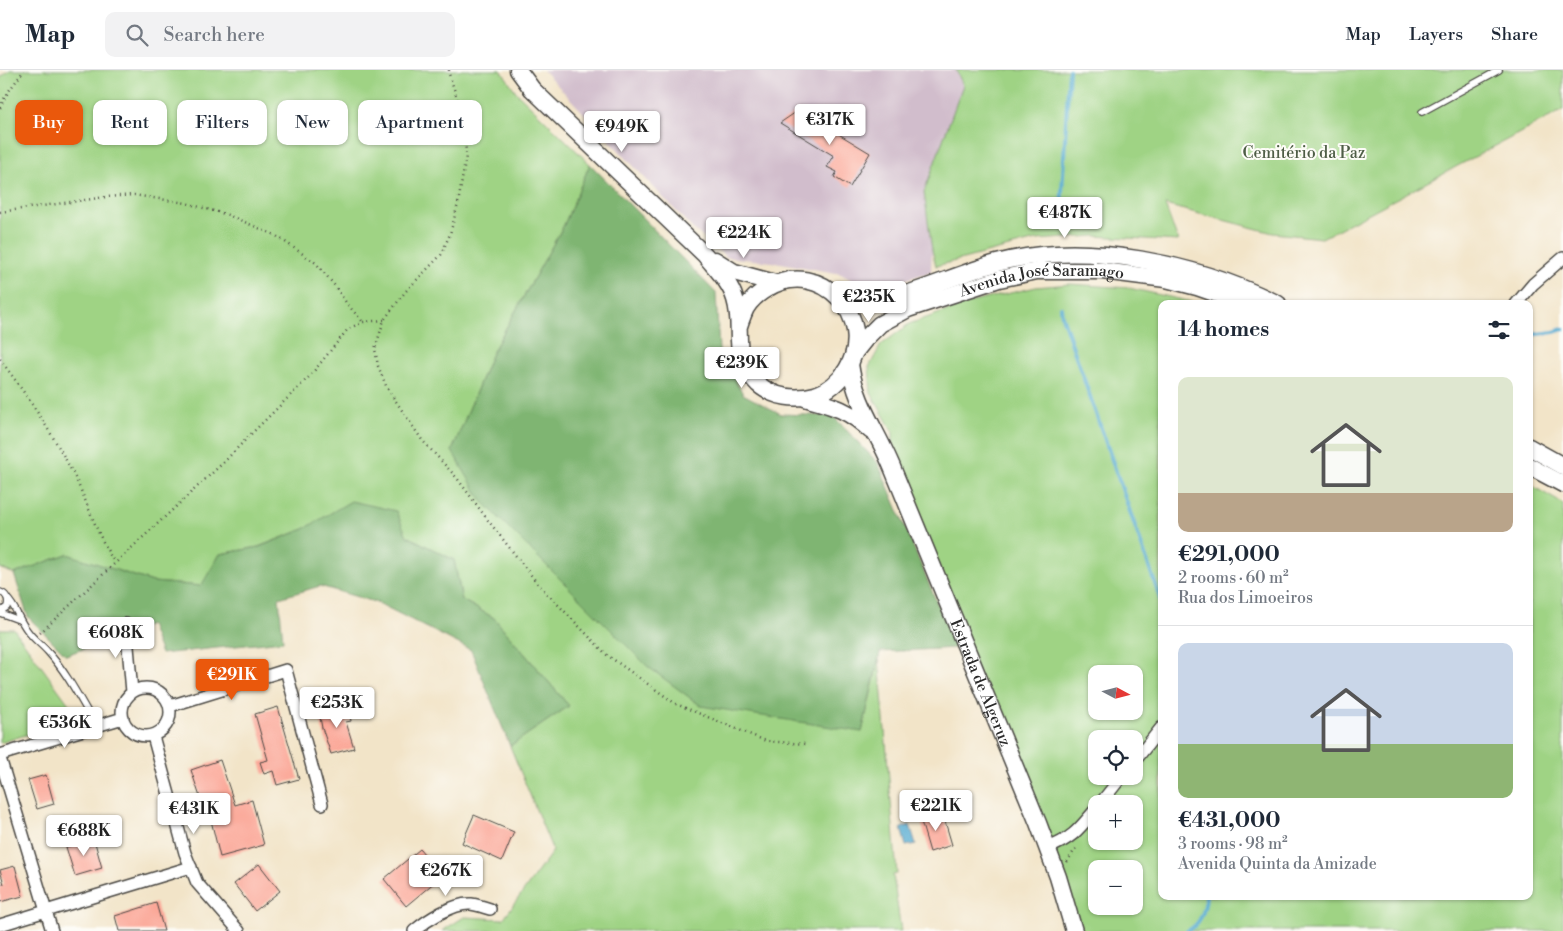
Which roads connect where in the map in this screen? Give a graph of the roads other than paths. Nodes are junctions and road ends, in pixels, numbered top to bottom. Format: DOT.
graph roads {
  1 [pos="518,70"];
  2 [pos="1499,70"];
  3 [pos="1422,112"];
  4 [pos="705,255"];
  5 [pos="1563,258"];
  6 [pos="775,283"];
  7 [pos="1235,300"];
  8 [pos="1270,300"];
  9 [pos="1519,300"];
  10 [pos="843,301"];
  11 [pos="739,326"];
  12 [pos="852,359"];
  13 [pos="805,398"];
  14 [pos="878,437"];
  15 [pos="1533,449"];
  16 [pos="1563,466"];
  17 [pos="1533,468"];
  18 [pos="1563,484"];
  19 [pos="0,592"];
  20 [pos="7,598"];
  21 [pos="0,612"];
  22 [pos="19,620"];
  23 [pos="126,624"];
  24 [pos="132,692"];
  25 [pos="170,706"];
  26 [pos="123,718"];
  27 [pos="96,726"];
  28 [pos="1158,732"];
  29 [pos="153,736"];
  30 [pos="1143,751"];
  31 [pos="0,757"];
  32 [pos="1115,785"];
  33 [pos="1107,795"];
  34 [pos="322,804"];
  35 [pos="1088,817"];
  36 [pos="1048,848"];
  37 [pos="191,867"];
  38 [pos="490,909"];
  39 [pos="46,911"];
  40 [pos="0,925"];
  41 [pos="52,931"];
  42 [pos="239,931"];
  43 [pos="414,931"];
  44 [pos="1074,931"];
  1 -- 4 [label="main road, Estrada de Algeruz"];
  2 -- 3 [label="lane"];
  4 -- 6 [label="main road, Estrada de Algeruz"];
  4 -- 11 [label="main road, Estrada de Algeruz"];
  5 -- 9 [label="street"];
  6 -- 10 [label="main road, Estrada de Algeruz"];
  6 -- 11 [label="main road, Estrada de Algeruz"];
  7 -- 12 [label="main road, Avenida José Saramago"];
  8 -- 10 [label="main road, Avenida José Saramago"];
  10 -- 12 [label="main road, Estrada de Algeruz"];
  11 -- 13 [label="main road, Estrada de Algeruz"];
  12 -- 13 [label="main road, Estrada de Algeruz"];
  12 -- 14 [label="main road, Estrada de Algeruz"];
  13 -- 14 [label="main road, Estrada de Algeruz"];
  14 -- 36 [label="main road, Estrada de Algeruz"];
  15 -- 16 [label="main road"];
  17 -- 18 [label="main road"];
  19 -- 20 [label="lane"];
  20 -- 21 [label="lane"];
  20 -- 22 [label="lane"];
  21 -- 22 [label="lane"];
  22 -- 27 [label="lane"];
  23 -- 24 [label="street"];
  24 -- 25 [label="street"];
  24 -- 26 [label="street"];
  25 -- 29 [label="street"];
  25 -- 34 [label="street"];
  26 -- 27 [label="street"];
  26 -- 29 [label="street"];
  27 -- 31 [label="street"];
  28 -- 30 [label="street"];
  29 -- 37 [label="street"];
  31 -- 39 [label="street"];
  32 -- 33 [label="street"];
  35 -- 36 [label="street"];
  36 -- 44 [label="main road, Estrada de Algeruz"];
  37 -- 39 [label="street"];
  37 -- 42 [label="street"];
  38 -- 43 [label="street"];
  39 -- 40 [label="street"];
  39 -- 41 [label="street"];
}
